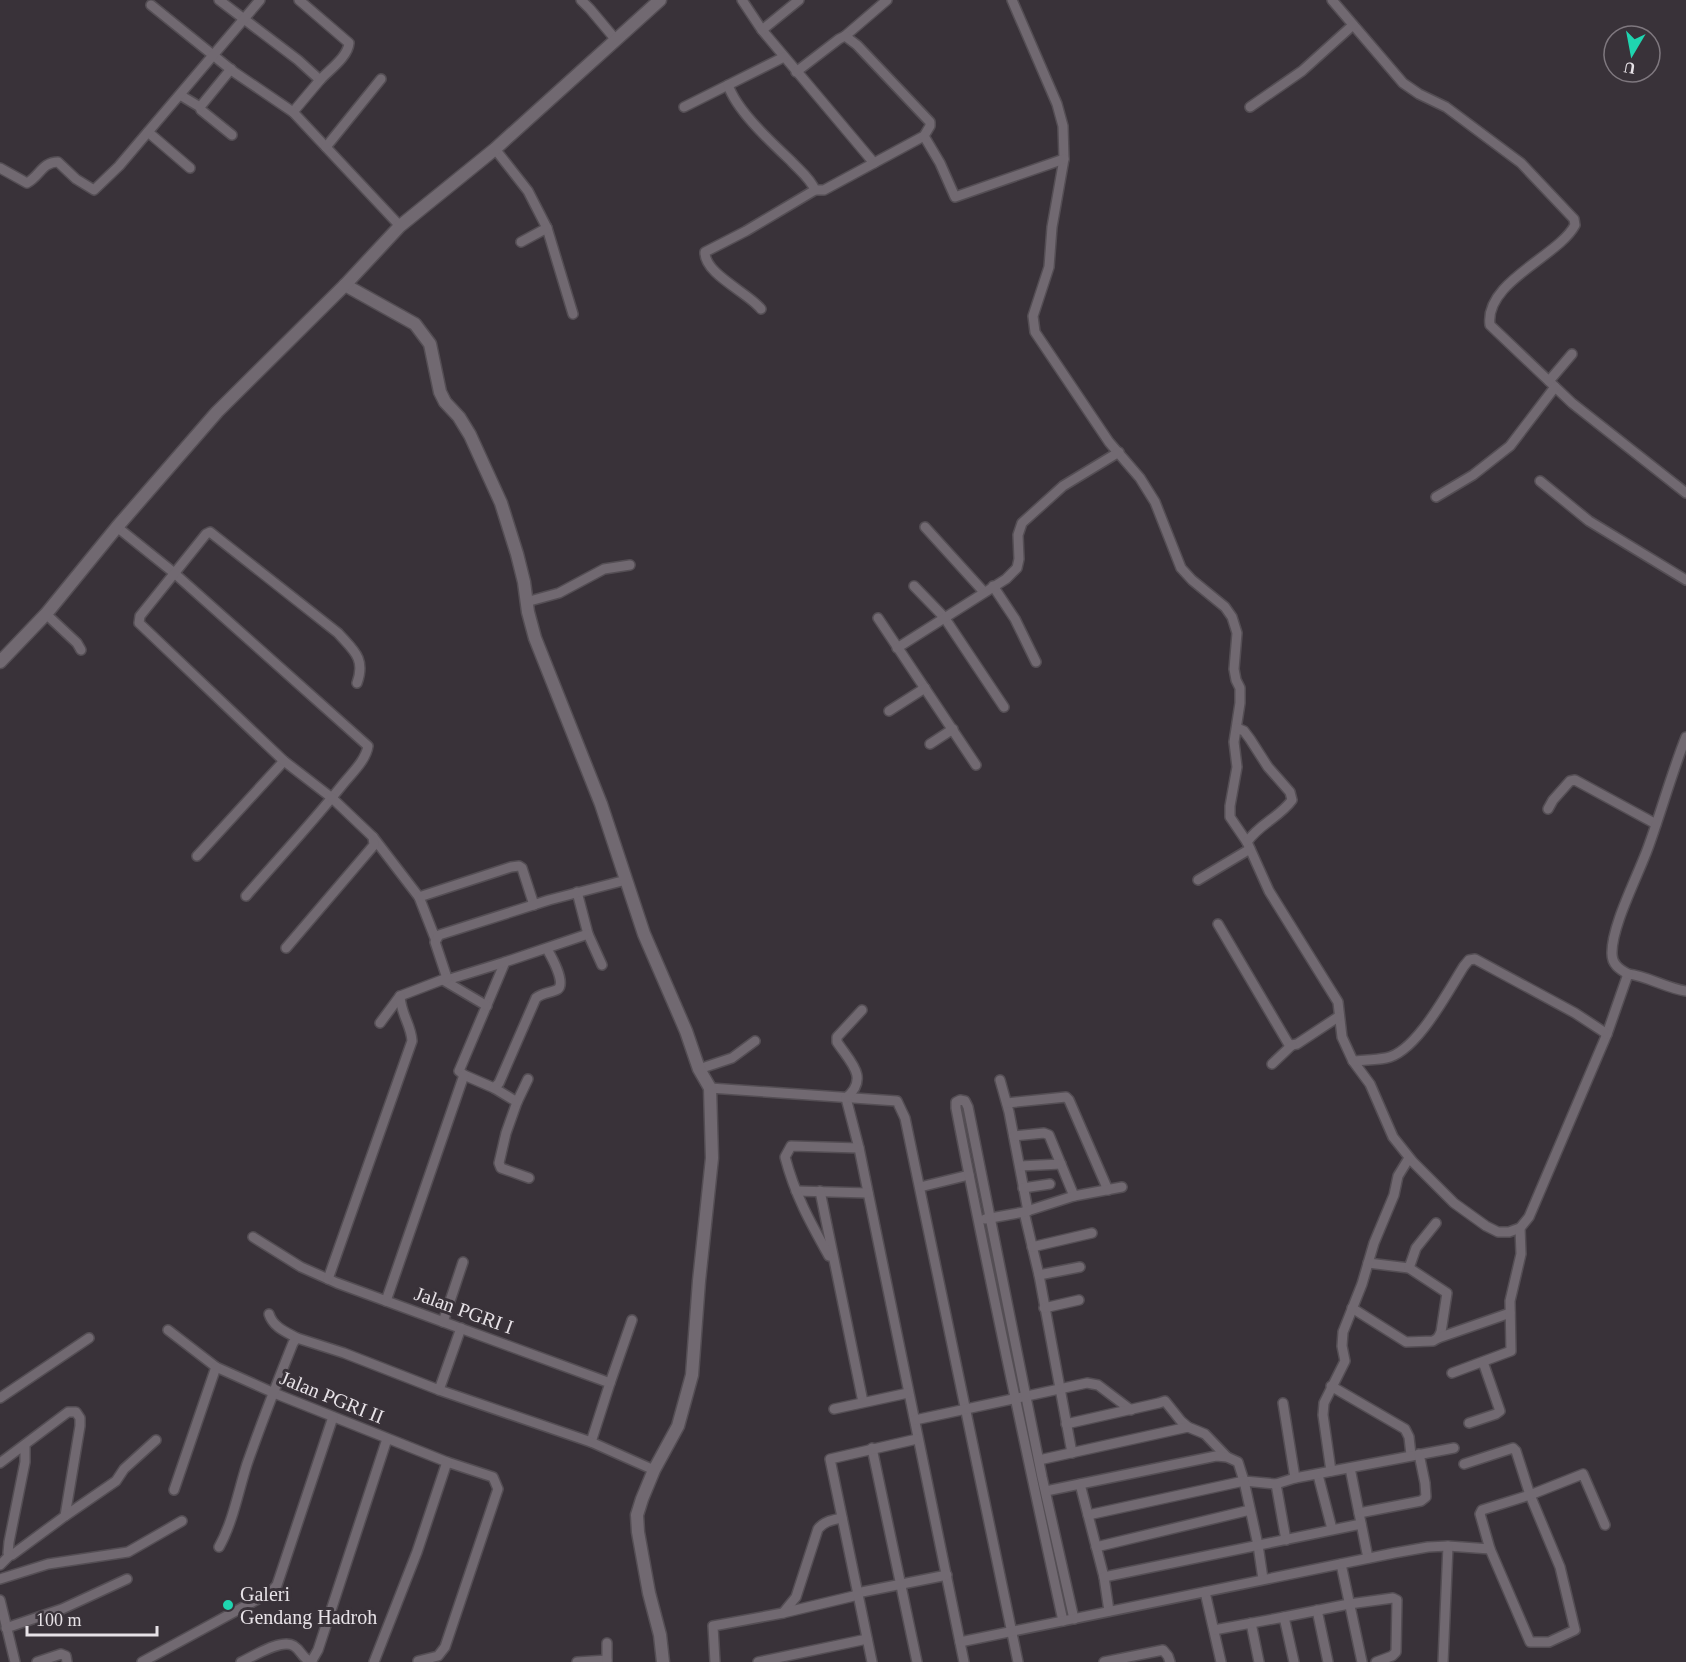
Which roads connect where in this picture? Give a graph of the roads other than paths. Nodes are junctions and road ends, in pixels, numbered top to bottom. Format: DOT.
graph roads {
  1 [pos="219,0"];
  2 [pos="260,0"];
  3 [pos="299,0"];
  4 [pos="581,0"];
  5 [pos="660,0"];
  6 [pos="742,0"];
  7 [pos="799,0"];
  8 [pos="887,0"];
  9 [pos="1012,0"];
  10 [pos="1332,0"];
  11 [pos="310,4"];
  12 [pos="151,5"];
  13 [pos="244,18"];
  14 [pos="1353,25"];
  15 [pos="762,30"];
  16 [pos="845,36"];
  17 [pos="616,40"];
  18 [pos="213,54"];
  19 [pos="784,57"];
  20 [pos="231,69"];
  21 [pos="796,72"];
  22 [pos="381,79"];
  23 [pos="320,80"];
  24 [pos="729,84"];
  25 [pos="180,94"];
  26 [pos="200,107"];
  27 [pos="684,107"];
  28 [pos="1250,107"];
  29 [pos="293,112"];
  30 [pos="148,132"];
  31 [pos="232,135"];
  32 [pos="924,136"];
  33 [pos="326,147"];
  34 [pos="495,150"];
  35 [pos="1064,159"];
  36 [pos="874,164"];
  37 [pos="0,168"];
  38 [pos="190,168"];
  39 [pos="815,190"];
  40 [pos="400,226"];
  41 [pos="547,228"];
  42 [pos="520,242"];
  43 [pos="345,285"];
  44 [pos="761,309"];
  45 [pos="573,314"];
  46 [pos="1572,354"];
  47 [pos="1552,384"];
  48 [pos="1119,453"];
  49 [pos="1540,481"];
  50 [pos="1686,493"];
  51 [pos="1436,497"];
  52 [pos="925,526"];
  53 [pos="117,527"];
  54 [pos="630,565"];
  55 [pos="173,572"];
  56 [pos="1686,580"];
  57 [pos="914,586"];
  58 [pos="993,586"];
  59 [pos="984,592"];
  60 [pos="526,602"];
  61 [pos="46,614"];
  62 [pos="944,617"];
  63 [pos="878,618"];
  64 [pos="897,648"];
  65 [pos="81,650"];
  66 [pos="0,662"];
  67 [pos="1036,662"];
  68 [pos="357,683"];
  69 [pos="925,687"];
  70 [pos="1004,707"];
  71 [pos="889,711"];
  72 [pos="1237,728"];
  73 [pos="953,729"];
  74 [pos="1686,737"];
  75 [pos="930,744"];
  76 [pos="284,761"];
  77 [pos="976,765"];
  78 [pos="332,798"];
  79 [pos="1548,809"];
  80 [pos="1656,824"];
  81 [pos="373,837"];
  82 [pos="1249,845"];
  83 [pos="197,856"];
  84 [pos="626,880"];
  85 [pos="1198,880"];
  86 [pos="577,892"];
  87 [pos="246,896"];
  88 [pos="419,897"];
  89 [pos="534,905"];
  90 [pos="1218,924"];
  91 [pos="588,934"];
  92 [pos="435,938"];
  93 [pos="286,948"];
  94 [pos="547,948"];
  95 [pos="505,962"];
  96 [pos="602,965"];
  97 [pos="1628,974"];
  98 [pos="445,979"];
  99 [pos="1686,991"];
  100 [pos="400,996"];
  101 [pos="487,1006"];
  102 [pos="862,1010"];
  103 [pos="1338,1017"];
  104 [pos="380,1023"];
  105 [pos="1607,1034"];
  106 [pos="755,1041"];
  107 [pos="1292,1045"];
  108 [pos="1353,1061"];
  109 [pos="1272,1064"];
  110 [pos="699,1069"];
  111 [pos="464,1076"];
  112 [pos="528,1079"];
  113 [pos="1000,1080"];
  114 [pos="494,1088"];
  115 [pos="711,1088"];
  116 [pos="846,1098"];
  117 [pos="518,1102"];
  118 [pos="1007,1103"];
  119 [pos="1014,1136"];
  120 [pos="859,1148"];
  121 [pos="1409,1158"];
  122 [pos="1061,1164"];
  123 [pos="1020,1166"];
  124 [pos="969,1175"];
  125 [pos="529,1178"];
  126 [pos="1050,1184"];
  127 [pos="1122,1187"];
  128 [pos="920,1188"];
  129 [pos="1023,1188"];
  130 [pos="1108,1190"];
  131 [pos="796,1191"];
  132 [pos="820,1191"];
  133 [pos="868,1193"];
  134 [pos="1074,1196"];
  135 [pos="1026,1211"];
  136 [pos="990,1218"];
  137 [pos="979,1220"];
  138 [pos="1436,1223"];
  139 [pos="1520,1228"];
  140 [pos="1092,1233"];
  141 [pos="253,1237"];
  142 [pos="1032,1247"];
  143 [pos="463,1262"];
  144 [pos="1368,1263"];
  145 [pos="834,1266"];
  146 [pos="1080,1267"];
  147 [pos="1409,1268"];
  148 [pos="1039,1275"];
  149 [pos="328,1279"];
  150 [pos="1079,1300"];
  151 [pos="386,1301"];
  152 [pos="1044,1308"];
  153 [pos="1352,1308"];
  154 [pos="1510,1313"];
  155 [pos="269,1314"];
  156 [pos="632,1320"];
  157 [pos="443,1322"];
  158 [pos="460,1328"];
  159 [pos="168,1330"];
  160 [pos="89,1338"];
  161 [pos="297,1338"];
  162 [pos="1438,1338"];
  163 [pos="1483,1362"];
  164 [pos="216,1367"];
  165 [pos="1452,1373"];
  166 [pos="610,1383"];
  167 [pos="1331,1386"];
  168 [pos="1059,1389"];
  169 [pos="439,1390"];
  170 [pos="908,1393"];
  171 [pos="274,1394"];
  172 [pos="1026,1396"];
  173 [pos="0,1398"];
  174 [pos="1015,1398"];
  175 [pos="863,1402"];
  176 [pos="1283,1403"];
  177 [pos="834,1409"];
  178 [pos="967,1410"];
  179 [pos="1131,1410"];
  180 [pos="333,1417"];
  181 [pos="915,1420"];
  182 [pos="1469,1423"];
  183 [pos="1066,1424"];
  184 [pos="1188,1427"];
  185 [pos="387,1439"];
  186 [pos="917,1439"];
  187 [pos="156,1440"];
  188 [pos="591,1442"];
  189 [pos="25,1446"];
  190 [pos="872,1448"];
  191 [pos="1454,1448"];
  192 [pos="1072,1453"];
  193 [pos="1415,1454"];
  194 [pos="1227,1457"];
  195 [pos="1039,1460"];
  196 [pos="447,1462"];
  197 [pos="0,1464"];
  198 [pos="1464,1464"];
  199 [pos="1350,1468"];
  200 [pos="654,1470"];
  201 [pos="1331,1471"];
  202 [pos="1318,1475"];
  203 [pos="1295,1478"];
  204 [pos="1244,1481"];
  205 [pos="1080,1484"];
  206 [pos="1276,1484"];
  207 [pos="174,1490"];
  208 [pos="1046,1491"];
  209 [pos="1530,1495"];
  210 [pos="1250,1510"];
  211 [pos="1359,1513"];
  212 [pos="1088,1515"];
  213 [pos="65,1516"];
  214 [pos="842,1518"];
  215 [pos="182,1521"];
  216 [pos="1361,1524"];
  217 [pos="1605,1525"];
  218 [pos="1332,1529"];
  219 [pos="1286,1540"];
  220 [pos="1258,1545"];
  221 [pos="1448,1546"];
  222 [pos="219,1547"];
  223 [pos="1096,1547"];
  224 [pos="1490,1549"];
  225 [pos="10,1555"];
  226 [pos="1368,1558"];
  227 [pos="1341,1564"];
  228 [pos="0,1565"];
  229 [pos="947,1575"];
  230 [pos="1104,1577"];
  231 [pos="127,1579"];
  232 [pos="1263,1579"];
  233 [pos="0,1580"];
  234 [pos="902,1585"];
  235 [pos="1205,1592"];
  236 [pos="857,1594"];
  237 [pos="0,1600"];
  238 [pos="1349,1604"];
  239 [pos="1317,1610"];
  240 [pos="1109,1611"];
  241 [pos="783,1613"];
  242 [pos="1284,1617"];
  243 [pos="1074,1619"];
  244 [pos="1063,1621"];
  245 [pos="1251,1623"];
  246 [pos="6,1628"];
  247 [pos="1214,1630"];
  248 [pos="1012,1632"];
  249 [pos="867,1639"];
  250 [pos="960,1642"];
  251 [pos="607,1643"];
  252 [pos="418,1661"];
  253 [pos="607,1661"];
  254 [pos="15,1662"];
  255 [pos="38,1662"];
  256 [pos="67,1662"];
  257 [pos="142,1662"];
  258 [pos="241,1662"];
  259 [pos="312,1662"];
  260 [pos="374,1662"];
  261 [pos="577,1662"];
  262 [pos="663,1662"];
  263 [pos="715,1662"];
  264 [pos="760,1662"];
  265 [pos="872,1662"];
  266 [pos="917,1662"];
  267 [pos="964,1662"];
  268 [pos="1018,1662"];
  269 [pos="1104,1662"];
  270 [pos="1170,1662"];
  271 [pos="1221,1662"];
  272 [pos="1259,1662"];
  273 [pos="1294,1662"];
  274 [pos="1328,1662"];
  275 [pos="1362,1662"];
  276 [pos="1376,1662"];
  277 [pos="1443,1662"];
  1 -- 13 [label="street"];
  2 -- 13 [label="street"];
  3 -- 11 [label="street"];
  4 -- 17 [label="street"];
  5 -- 17 [label="street"];
  6 -- 15 [label="street"];
  7 -- 15 [label="street"];
  8 -- 16 [label="street"];
  9 -- 35 [label="street"];
  10 -- 14 [label="street"];
  11 -- 23 [label="street"];
  12 -- 18 [label="street"];
  13 -- 18 [label="street"];
  13 -- 23 [label="street"];
  14 -- 28 [label="street"];
  14 -- 47 [label="street"];
  15 -- 19 [label="street"];
  16 -- 21 [label="street"];
  16 -- 32 [label="street"];
  17 -- 34 [label="street"];
  18 -- 20 [label="street"];
  18 -- 25 [label="street"];
  19 -- 21 [label="street"];
  19 -- 24 [label="street"];
  20 -- 26 [label="street"];
  20 -- 29 [label="street"];
  21 -- 36 [label="street"];
  22 -- 33 [label="street"];
  23 -- 29 [label="street"];
  24 -- 27 [label="street"];
  24 -- 39 [label="street"];
  25 -- 26 [label="street"];
  25 -- 30 [label="street"];
  26 -- 31 [label="street"];
  29 -- 33 [label="street"];
  30 -- 37 [label="street"];
  30 -- 38 [label="street"];
  32 -- 35 [label="street"];
  32 -- 36 [label="street"];
  33 -- 40 [label="street"];
  34 -- 40 [label="street"];
  34 -- 41 [label="street"];
  35 -- 48 [label="street"];
  36 -- 39 [label="street"];
  39 -- 44 [label="street"];
  40 -- 43 [label="street"];
  41 -- 42 [label="street"];
  41 -- 45 [label="street"];
  43 -- 53 [label="street"];
  43 -- 60 [label="street"];
  46 -- 47 [label="street"];
  47 -- 50 [label="street"];
  47 -- 51 [label="street"];
  48 -- 58 [label="street"];
  48 -- 72 [label="street"];
  49 -- 56 [label="street"];
  52 -- 59 [label="street"];
  53 -- 55 [label="street"];
  53 -- 61 [label="street"];
  54 -- 60 [label="street"];
  55 -- 68 [label="street"];
  55 -- 76 [label="street"];
  55 -- 78 [label="street"];
  57 -- 62 [label="street"];
  58 -- 59 [label="street"];
  58 -- 67 [label="street"];
  59 -- 62 [label="street"];
  60 -- 84 [label="street"];
  61 -- 65 [label="street"];
  61 -- 66 [label="street"];
  62 -- 64 [label="street"];
  62 -- 70 [label="street"];
  63 -- 64 [label="street"];
  64 -- 69 [label="street"];
  69 -- 71 [label="street"];
  69 -- 73 [label="street"];
  72 -- 82 [label="street"];
  72 -- 82 [label="street"];
  73 -- 75 [label="street"];
  73 -- 77 [label="street"];
  74 -- 80 [label="street"];
  76 -- 78 [label="street"];
  76 -- 83 [label="street"];
  78 -- 81 [label="street"];
  78 -- 87 [label="street"];
  79 -- 80 [label="street"];
  80 -- 97 [label="street"];
  81 -- 88 [label="street"];
  81 -- 93 [label="street"];
  82 -- 85 [label="street"];
  82 -- 103 [label="street"];
  84 -- 86 [label="street"];
  84 -- 110 [label="street"];
  86 -- 89 [label="street"];
  86 -- 91 [label="street"];
  88 -- 89 [label="street"];
  88 -- 92 [label="street"];
  89 -- 92 [label="street"];
  90 -- 107 [label="street"];
  91 -- 94 [label="street"];
  91 -- 96 [label="street"];
  92 -- 98 [label="street"];
  94 -- 95 [label="street"];
  94 -- 114 [label="street"];
  95 -- 98 [label="street"];
  95 -- 101 [label="street"];
  97 -- 99 [label="street"];
  97 -- 105 [label="street"];
  98 -- 100 [label="street"];
  98 -- 101 [label="street"];
  100 -- 104 [label="street"];
  100 -- 149 [label="street"];
  101 -- 111 [label="street"];
  102 -- 116 [label="street"];
  103 -- 107 [label="street"];
  103 -- 108 [label="street"];
  105 -- 108 [label="street"];
  105 -- 139 [label="street"];
  106 -- 110 [label="street"];
  107 -- 109 [label="street"];
  108 -- 121 [label="street"];
  110 -- 115 [label="street"];
  111 -- 114 [label="street"];
  111 -- 151 [label="street"];
  112 -- 117 [label="street"];
  113 -- 118 [label="street"];
  114 -- 117 [label="street"];
  115 -- 116 [label="street"];
  115 -- 200 [label="street"];
  116 -- 120 [label="street"];
  116 -- 128 [label="street"];
  117 -- 125 [label="street"];
  118 -- 119 [label="street"];
  118 -- 130 [label="street"];
  119 -- 122 [label="street"];
  119 -- 123 [label="street"];
  120 -- 131 [label="street"];
  120 -- 133 [label="street"];
  121 -- 139 [label="street"];
  121 -- 144 [label="street"];
  122 -- 123 [label="street"];
  122 -- 134 [label="street"];
  123 -- 129 [label="street"];
  124 -- 128 [label="street"];
  124 -- 136 [label="street"];
  124 -- 137 [label="street"];
  126 -- 129 [label="street"];
  127 -- 130 [label="street"];
  128 -- 178 [label="street"];
  129 -- 135 [label="street"];
  130 -- 134 [label="street"];
  131 -- 132 [label="street"];
  131 -- 145 [label="street"];
  132 -- 133 [label="street"];
  132 -- 145 [label="street"];
  133 -- 170 [label="street"];
  134 -- 135 [label="street"];
  135 -- 136 [label="street"];
  135 -- 142 [label="street"];
  136 -- 137 [label="street"];
  136 -- 172 [label="street"];
  137 -- 174 [label="street"];
  138 -- 147 [label="street"];
  139 -- 154 [label="street"];
  140 -- 142 [label="street"];
  141 -- 149 [label="street, Jalan PGRI I"];
  142 -- 148 [label="street"];
  143 -- 157 [label="street"];
  144 -- 147 [label="street"];
  144 -- 153 [label="street"];
  145 -- 175 [label="street"];
  146 -- 148 [label="street"];
  147 -- 162 [label="street"];
  148 -- 152 [label="street"];
  149 -- 151 [label="street, Jalan PGRI I"];
  150 -- 152 [label="street"];
  151 -- 157 [label="street, Jalan PGRI I"];
  152 -- 168 [label="street"];
  153 -- 162 [label="street"];
  153 -- 167 [label="street"];
  154 -- 162 [label="street"];
  154 -- 163 [label="street"];
  155 -- 161 [label="street"];
  156 -- 166 [label="street"];
  157 -- 158 [label="street, Jalan PGRI I"];
  158 -- 166 [label="street, Jalan PGRI I"];
  158 -- 169 [label="street"];
  159 -- 164 [label="street, Jalan PGRI II"];
  160 -- 173 [label="street"];
  161 -- 169 [label="street"];
  161 -- 171 [label="street"];
  163 -- 165 [label="street"];
  163 -- 182 [label="street"];
  164 -- 171 [label="street, Jalan PGRI II"];
  164 -- 207 [label="street"];
  166 -- 188 [label="street"];
  167 -- 193 [label="street"];
  167 -- 201 [label="street"];
  168 -- 172 [label="street"];
  168 -- 179 [label="street"];
  168 -- 183 [label="street"];
  169 -- 188 [label="street"];
  170 -- 175 [label="street"];
  170 -- 181 [label="street"];
  171 -- 180 [label="street, Jalan PGRI II"];
  171 -- 222 [label="street"];
  172 -- 174 [label="street"];
  172 -- 195 [label="street"];
  174 -- 178 [label="street"];
  174 -- 244 [label="street"];
  175 -- 177 [label="street"];
  176 -- 203 [label="street"];
  178 -- 181 [label="street"];
  178 -- 248 [label="street"];
  179 -- 183 [label="street"];
  179 -- 184 [label="street"];
  180 -- 185 [label="street, Jalan PGRI II"];
  180 -- 257 [label="street"];
  181 -- 186 [label="street"];
  183 -- 192 [label="street"];
  184 -- 192 [label="street"];
  184 -- 194 [label="street"];
  185 -- 196 [label="street, Jalan PGRI II"];
  185 -- 259 [label="street"];
  186 -- 190 [label="street"];
  186 -- 229 [label="street"];
  187 -- 213 [label="street"];
  188 -- 200 [label="street"];
  189 -- 197 [label="street"];
  189 -- 213 [label="street"];
  189 -- 225 [label="street"];
  190 -- 214 [label="street"];
  190 -- 234 [label="street"];
  191 -- 193 [label="street"];
  192 -- 195 [label="street"];
  193 -- 199 [label="street"];
  193 -- 211 [label="street"];
  194 -- 204 [label="street"];
  194 -- 205 [label="street"];
  195 -- 208 [label="street"];
  196 -- 252 [label="street, Jalan PGRI II"];
  196 -- 260 [label="street"];
  198 -- 209 [label="street"];
  199 -- 201 [label="street"];
  199 -- 211 [label="street"];
  200 -- 262 [label="street"];
  201 -- 202 [label="street"];
  202 -- 203 [label="street"];
  202 -- 218 [label="street"];
  203 -- 206 [label="street"];
  204 -- 206 [label="street"];
  204 -- 210 [label="street"];
  204 -- 212 [label="street"];
  205 -- 208 [label="street"];
  205 -- 212 [label="street"];
  206 -- 219 [label="street"];
  208 -- 243 [label="street"];
  209 -- 217 [label="street"];
  209 -- 224 [label="street"];
  209 -- 224 [label="street"];
  210 -- 220 [label="street"];
  210 -- 223 [label="street"];
  211 -- 216 [label="street"];
  212 -- 223 [label="street"];
  213 -- 225 [label="street"];
  214 -- 236 [label="street"];
  214 -- 241 [label="street"];
  215 -- 233 [label="street"];
  216 -- 218 [label="street"];
  216 -- 226 [label="street"];
  218 -- 219 [label="street"];
  219 -- 220 [label="street"];
  220 -- 230 [label="street"];
  220 -- 232 [label="street"];
  221 -- 224 [label="street"];
  221 -- 226 [label="street"];
  221 -- 277 [label="street"];
  223 -- 230 [label="street"];
  225 -- 228 [label="street"];
  226 -- 227 [label="street"];
  227 -- 232 [label="street"];
  227 -- 238 [label="street"];
  229 -- 234 [label="street"];
  229 -- 250 [label="street"];
  230 -- 240 [label="street"];
  231 -- 246 [label="street"];
  232 -- 235 [label="street"];
  234 -- 236 [label="street"];
  234 -- 266 [label="street"];
  235 -- 240 [label="street"];
  235 -- 247 [label="street"];
  236 -- 241 [label="street"];
  236 -- 249 [label="street"];
  237 -- 246 [label="street"];
  238 -- 239 [label="street"];
  238 -- 275 [label="street"];
  238 -- 276 [label="street"];
  239 -- 242 [label="street"];
  239 -- 274 [label="street"];
  240 -- 243 [label="street"];
  241 -- 263 [label="street"];
  242 -- 245 [label="street"];
  242 -- 273 [label="street"];
  243 -- 244 [label="street"];
  244 -- 248 [label="street"];
  245 -- 247 [label="street"];
  245 -- 272 [label="street"];
  246 -- 254 [label="street"];
  247 -- 271 [label="street"];
  248 -- 250 [label="street"];
  248 -- 268 [label="street"];
  249 -- 264 [label="street"];
  249 -- 265 [label="street"];
  250 -- 267 [label="street"];
  251 -- 253 [label="street"];
  253 -- 261 [label="street"];
  255 -- 256 [label="street"];
  258 -- 259 [label="street"];
  269 -- 270 [label="street"];
}
